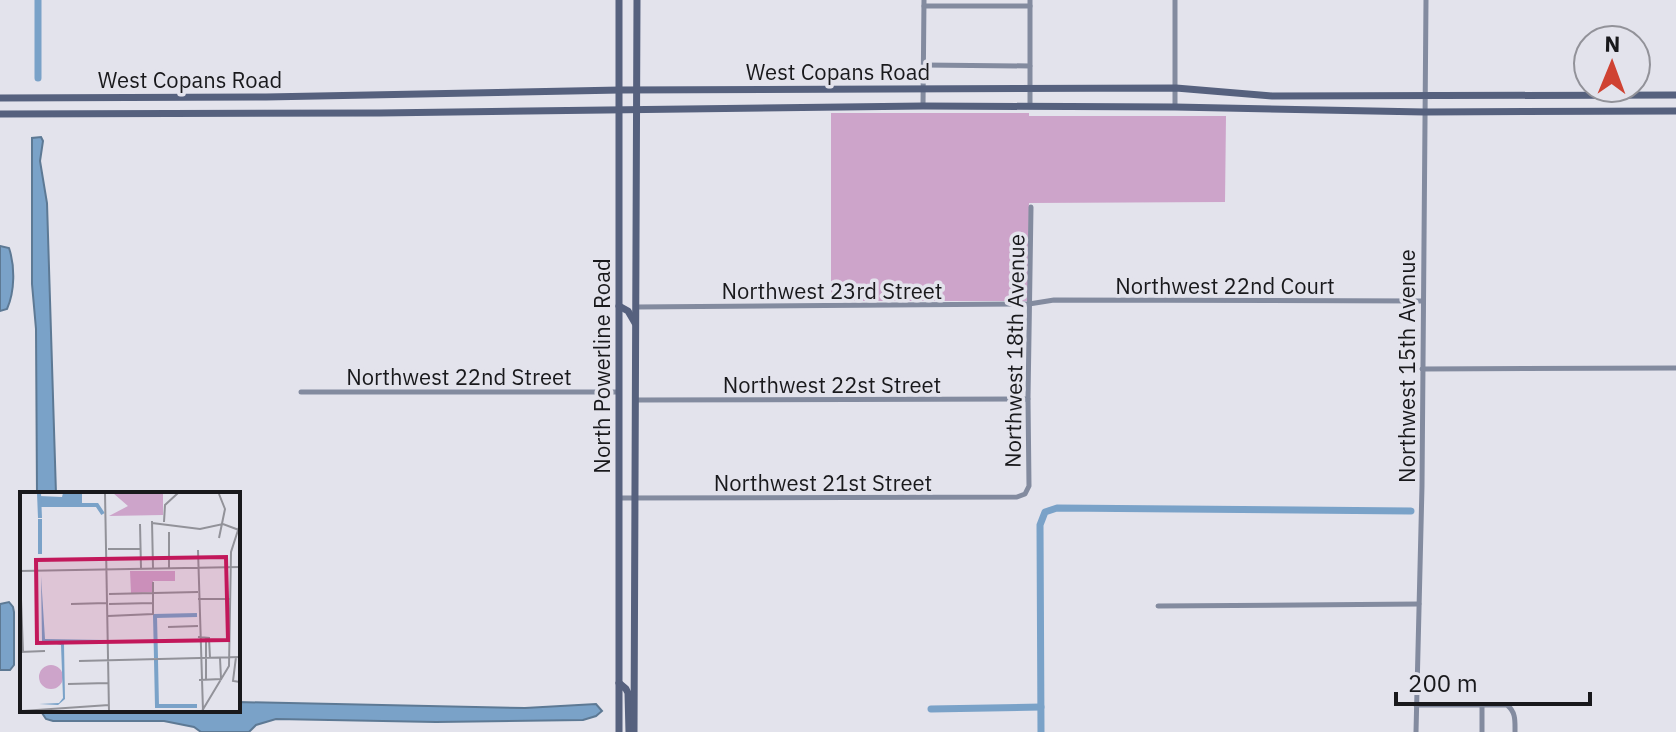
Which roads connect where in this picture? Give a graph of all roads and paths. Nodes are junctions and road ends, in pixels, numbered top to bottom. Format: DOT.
graph roads {
  1 [pos="619,0"];
  2 [pos="637,0"];
  3 [pos="1175,0"];
  4 [pos="1426,0"];
  5 [pos="924,3"];
  6 [pos="1030,3"];
  7 [pos="924,65"];
  8 [pos="1030,66"];
  9 [pos="1176,88"];
  10 [pos="923,89"];
  11 [pos="1030,89"];
  12 [pos="620,90"];
  13 [pos="638,90"];
  14 [pos="1676,95"];
  15 [pos="1426,96"];
  16 [pos="0,98"];
  17 [pos="923,106"];
  18 [pos="1030,106"];
  19 [pos="1175,107"];
  20 [pos="618,108"];
  21 [pos="637,108"];
  22 [pos="1676,111"];
  23 [pos="1424,112"];
  24 [pos="0,114"];
  25 [pos="1031,207"];
  26 [pos="1422,301"];
  27 [pos="1029,304"];
  28 [pos="619,306"];
  29 [pos="636,307"];
  30 [pos="636,325"];
  31 [pos="1676,368"];
  32 [pos="1422,369"];
  33 [pos="301,392"];
  34 [pos="618,392"];
  35 [pos="1028,399"];
  36 [pos="636,400"];
  37 [pos="1025,494"];
  38 [pos="619,498"];
  39 [pos="635,498"];
  40 [pos="1419,604"];
  41 [pos="1158,606"];
  42 [pos="619,683"];
  43 [pos="1416,705"];
  44 [pos="1482,705"];
  45 [pos="619,732"];
  46 [pos="632,732"];
  47 [pos="1416,732"];
  48 [pos="1482,732"];
  49 [pos="1515,732"];
  1 -- 12 [label="main road, North Powerline Road"];
  2 -- 13 [label="main road, North Powerline Road"];
  3 -- 9 [label="street"];
  4 -- 15 [label="street, Northwest 15th Avenue"];
  5 -- 6 [label="street"];
  5 -- 7 [label="street"];
  6 -- 8 [label="street"];
  7 -- 8 [label="street"];
  7 -- 10 [label="street"];
  8 -- 11 [label="street"];
  9 -- 11 [label="main road, West Copans Road"];
  9 -- 15 [label="main road, West Copans Road"];
  9 -- 19 [label="street"];
  10 -- 11 [label="main road, West Copans Road"];
  10 -- 13 [label="main road, West Copans Road"];
  10 -- 17 [label="street"];
  11 -- 18 [label="street"];
  12 -- 13 [label="main road, West Copans Road"];
  12 -- 16 [label="main road, West Copans Road"];
  12 -- 20 [label="main road, North Powerline Road"];
  13 -- 21 [label="main road, North Powerline Road"];
  14 -- 15 [label="main road, West Copans Road"];
  15 -- 23 [label="street, Northwest 15th Avenue"];
  17 -- 18 [label="main road, West Copans Road"];
  17 -- 21 [label="main road, West Copans Road"];
  18 -- 19 [label="main road, West Copans Road"];
  19 -- 23 [label="main road, West Copans Road"];
  20 -- 21 [label="main road, West Copans Road"];
  20 -- 24 [label="main road, West Copans Road"];
  20 -- 28 [label="main road, North Powerline Road"];
  21 -- 29 [label="main road, North Powerline Road"];
  22 -- 23 [label="main road, West Copans Road"];
  23 -- 26 [label="street, Northwest 15th Avenue"];
  25 -- 27 [label="street, Northwest 18th Avenue"];
  26 -- 27 [label="street, Northwest 22nd Court"];
  26 -- 32 [label="street, Northwest 15th Avenue"];
  27 -- 29 [label="street, Northwest 23rd Street"];
  27 -- 35 [label="street, Northwest 18th Avenue"];
  28 -- 30 [label="main road"];
  28 -- 34 [label="main road, North Powerline Road"];
  29 -- 30 [label="main road, North Powerline Road"];
  30 -- 36 [label="main road, North Powerline Road"];
  31 -- 32 [label="street"];
  32 -- 40 [label="street, Northwest 15th Avenue"];
  33 -- 34 [label="street, Northwest 22nd Street"];
  34 -- 38 [label="main road, North Powerline Road"];
  35 -- 36 [label="street, Northwest 22st Street"];
  35 -- 37 [label="street, Northwest 18th Avenue"];
  36 -- 39 [label="main road, North Powerline Road"];
  37 -- 39 [label="street, Northwest 21st Street"];
  38 -- 39 [label="street, Northwest 21st Street"];
  38 -- 42 [label="main road, North Powerline Road"];
  39 -- 46 [label="main road, North Powerline Road"];
  40 -- 41 [label="street"];
  40 -- 43 [label="street, Northwest 15th Avenue"];
  42 -- 45 [label="main road, North Powerline Road"];
  42 -- 46 [label="main road"];
  43 -- 44 [label="street"];
  43 -- 47 [label="street, Northwest 15th Avenue"];
  44 -- 48 [label="street"];
  44 -- 49 [label="street"];
}
